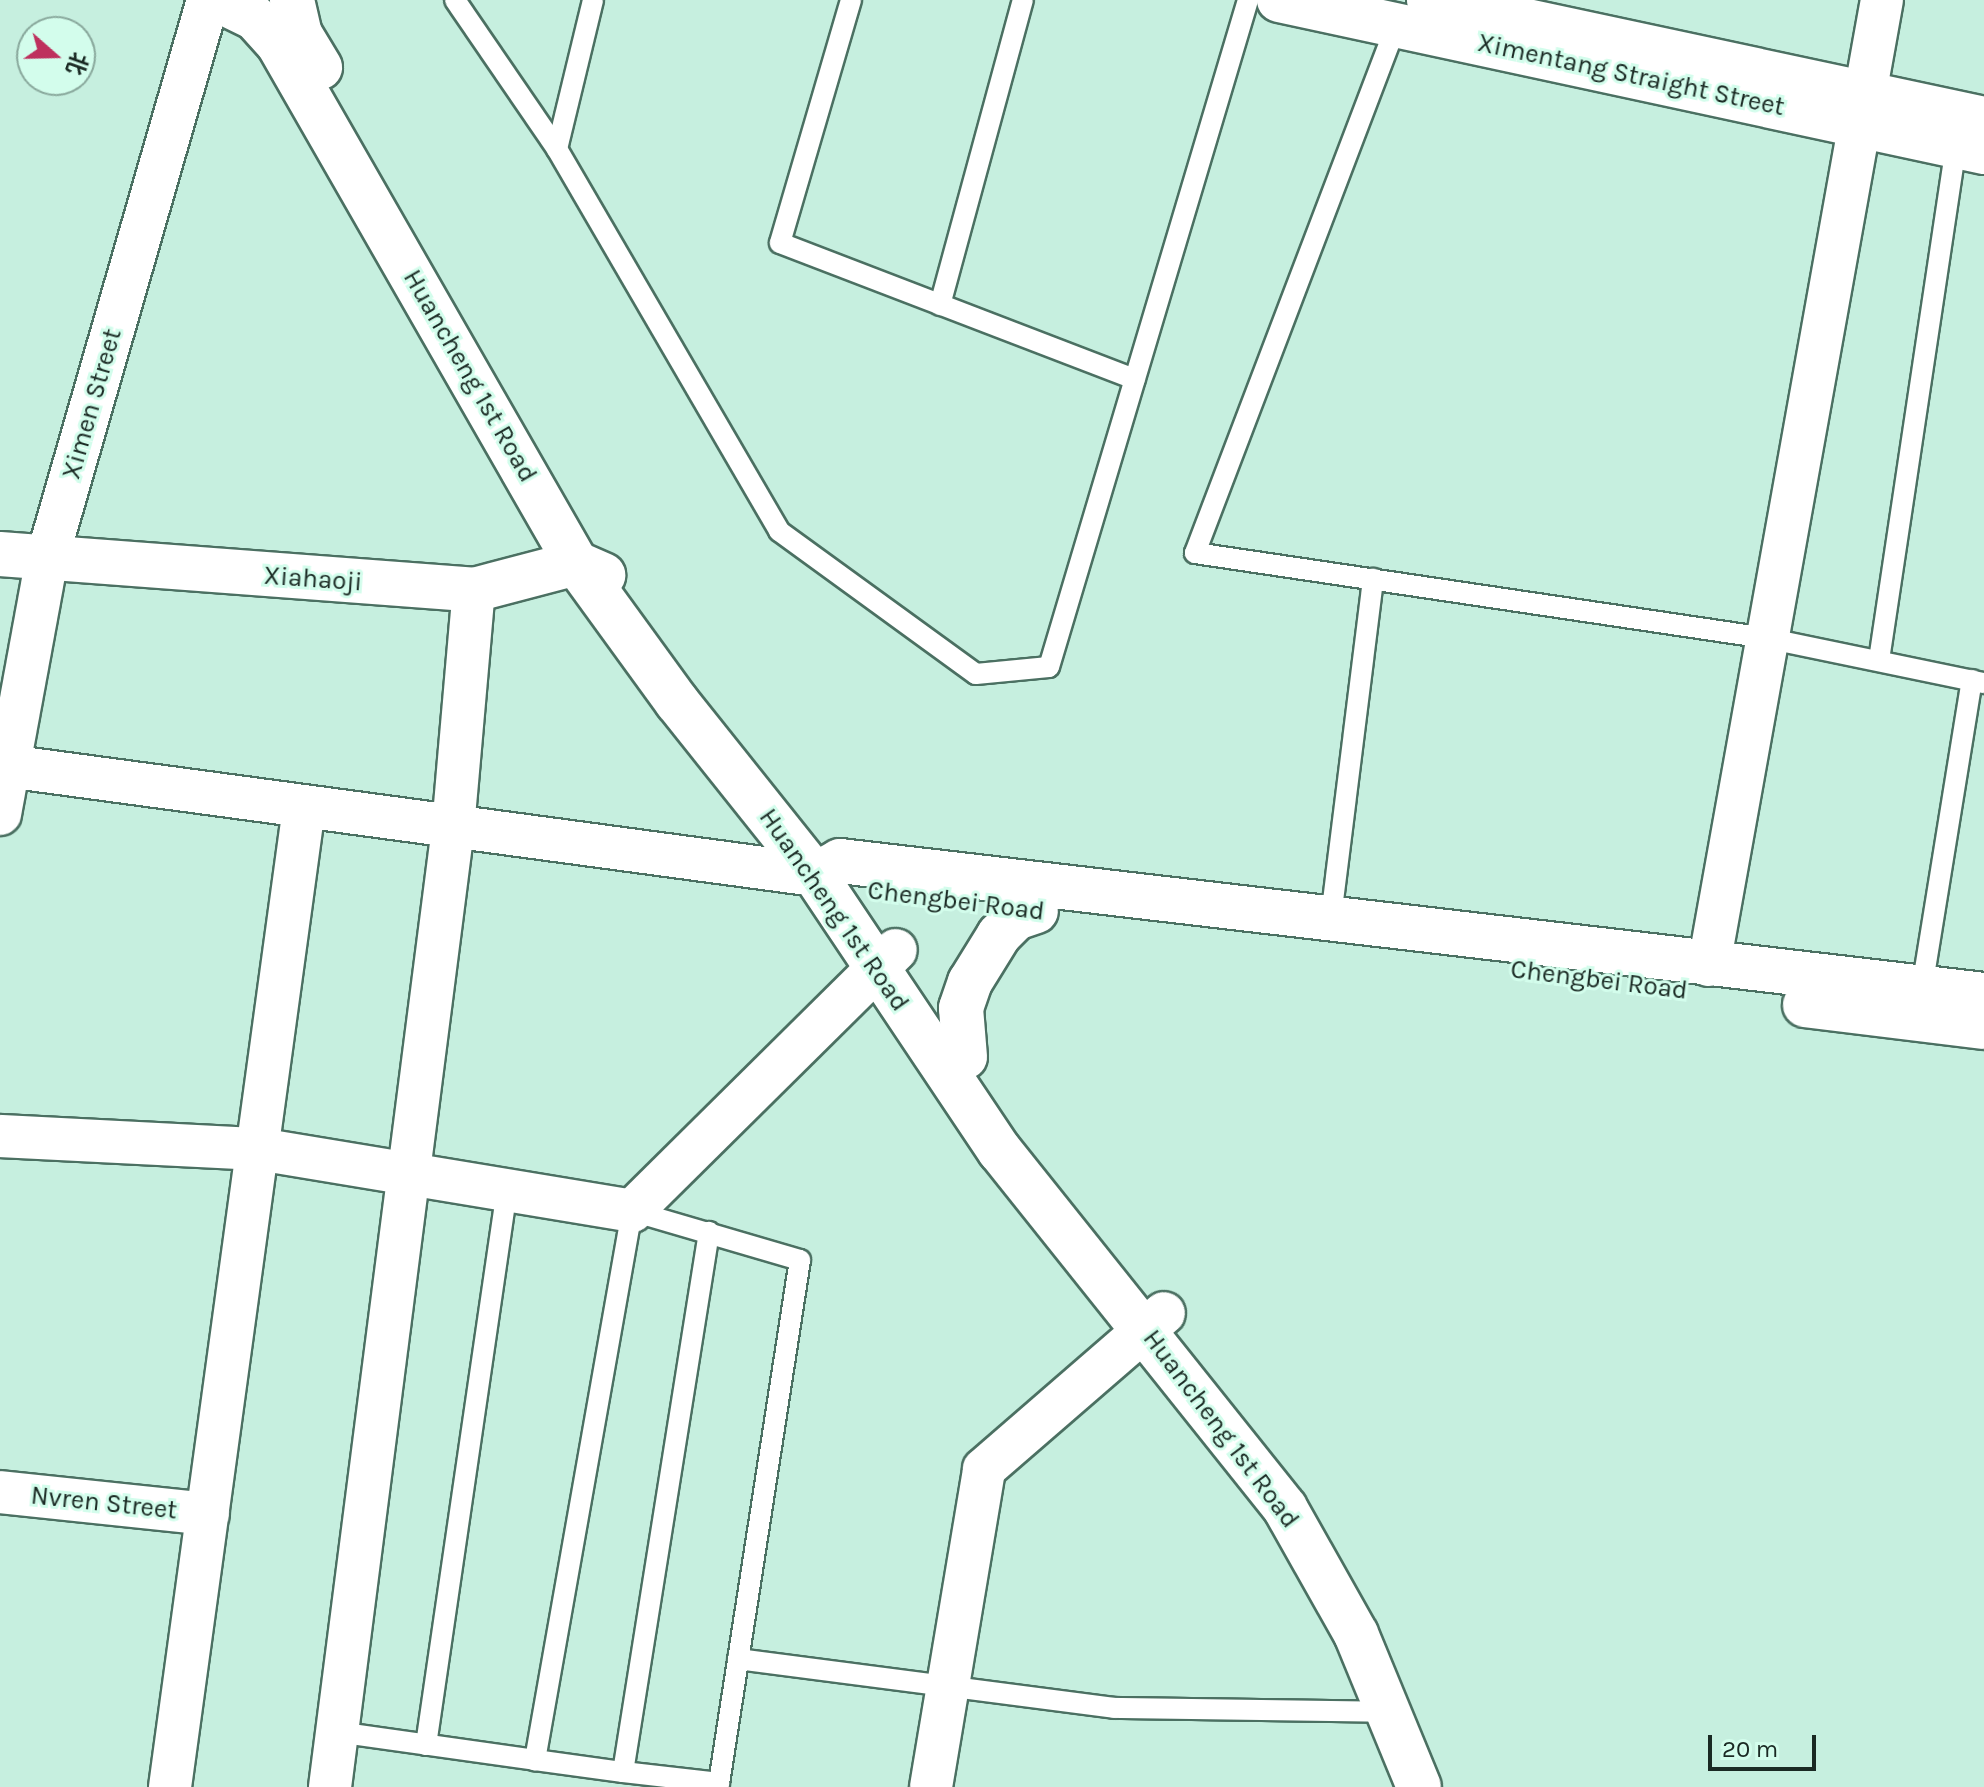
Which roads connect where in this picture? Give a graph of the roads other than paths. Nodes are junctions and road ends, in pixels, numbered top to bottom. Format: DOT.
graph roads {
  1 [pos="208,0"];
  2 [pos="218,0"];
  3 [pos="230,0"];
  4 [pos="239,0"];
  5 [pos="292,0"];
  6 [pos="455,0"];
  7 [pos="593,0"];
  8 [pos="851,0"];
  9 [pos="1023,0"];
  10 [pos="1248,0"];
  11 [pos="1279,0"];
  12 [pos="1882,0"];
  13 [pos="1412,13"];
  14 [pos="1860,107"];
  15 [pos="1975,139"];
  16 [pos="557,149"];
  17 [pos="940,305"];
  18 [pos="1135,379"];
  19 [pos="0,554"];
  20 [pos="47,559"];
  21 [pos="576,563"];
  22 [pos="1373,579"];
  23 [pos="620,582"];
  24 [pos="474,590"];
  25 [pos="1766,638"];
  26 [pos="1879,660"];
  27 [pos="1978,682"];
  28 [pos="3,765"];
  29 [pos="304,808"];
  30 [pos="0,814"];
  31 [pos="453,828"];
  32 [pos="838,875"];
  33 [pos="1036,911"];
  34 [pos="1331,917"];
  35 [pos="886,959"];
  36 [pos="1709,965"];
  37 [pos="1922,988"];
  38 [pos="1984,995"];
  39 [pos="1984,1027"];
  40 [pos="965,1057"];
  41 [pos="0,1136"];
  42 [pos="258,1149"];
  43 [pos="408,1173"];
  44 [pos="507,1190"];
  45 [pos="632,1211"];
  46 [pos="709,1232"];
  47 [pos="1156,1321"];
  48 [pos="0,1492"];
  49 [pos="208,1514"];
  50 [pos="738,1659"];
  51 [pos="944,1686"];
  52 [pos="1398,1712"];
  53 [pos="337,1732"];
  54 [pos="426,1745"];
  55 [pos="535,1760"];
  56 [pos="623,1772"];
  57 [pos="170,1787"];
  58 [pos="330,1787"];
  59 [pos="931,1787"];
  60 [pos="1419,1787"];
  61 [pos="1444,1787"];
  1 -- 20 [label="street, Ximen Street"];
  2 -- 21 [label="main road, Huancheng 1st Road"];
  3 -- 4 [label="main road"];
  5 -- 23 [label="main road, Huancheng 1st Road"];
  6 -- 16 [label="lane"];
  7 -- 16 [label="lane"];
  8 -- 17 [label="lane"];
  9 -- 17 [label="lane"];
  10 -- 18 [label="lane"];
  11 -- 13 [label="main road, Ximentang Straight Street"];
  12 -- 14 [label="street"];
  13 -- 14 [label="main road, Ximentang Straight Street"];
  13 -- 22 [label="lane"];
  14 -- 15 [label="main road, Ximentang Straight Street"];
  14 -- 25 [label="street"];
  15 -- 26 [label="lane"];
  16 -- 18 [label="lane"];
  17 -- 18 [label="lane"];
  19 -- 20 [label="main road, Xiahaoji"];
  20 -- 24 [label="main road, Xiahaoji"];
  20 -- 28 [label="street, Ximen Street"];
  21 -- 23 [label="main road"];
  21 -- 24 [label="main road, Xiahaoji"];
  21 -- 32 [label="main road, Huancheng 1st Road"];
  22 -- 25 [label="lane"];
  22 -- 34 [label="lane"];
  23 -- 32 [label="main road, Huancheng 1st Road"];
  24 -- 31 [label="street"];
  25 -- 26 [label="lane"];
  25 -- 36 [label="street"];
  26 -- 27 [label="lane"];
  27 -- 37 [label="lane"];
  28 -- 29 [label="street"];
  28 -- 30 [label="street, Ximen Street"];
  29 -- 31 [label="street"];
  29 -- 42 [label="street"];
  31 -- 32 [label="street"];
  31 -- 43 [label="street"];
  32 -- 33 [label="main road, Chengbei Road"];
  32 -- 34 [label="main road, Chengbei Road"];
  32 -- 35 [label="main road, Huancheng 1st Road"];
  33 -- 39 [label="main road, Chengbei Road"];
  33 -- 40 [label="main road"];
  34 -- 36 [label="main road, Chengbei Road"];
  35 -- 40 [label="main road, Huancheng 1st Road"];
  35 -- 45 [label="street"];
  35 -- 47 [label="main road, Huancheng 1st Road"];
  36 -- 37 [label="main road, Chengbei Road"];
  37 -- 38 [label="main road, Chengbei Road"];
  40 -- 47 [label="main road, Huancheng 1st Road"];
  41 -- 42 [label="street"];
  42 -- 43 [label="street"];
  42 -- 49 [label="street"];
  43 -- 44 [label="street"];
  43 -- 53 [label="street"];
  44 -- 45 [label="street"];
  44 -- 54 [label="lane"];
  45 -- 46 [label="lane"];
  45 -- 55 [label="lane"];
  46 -- 50 [label="lane"];
  46 -- 56 [label="lane"];
  47 -- 51 [label="street"];
  47 -- 52 [label="main road, Huancheng 1st Road"];
  48 -- 49 [label="street, Nvren Street"];
  49 -- 57 [label="street"];
  50 -- 51 [label="lane"];
  50 -- 56 [label="lane"];
  51 -- 52 [label="lane"];
  51 -- 59 [label="street"];
  52 -- 60 [label="main road, Huancheng 1st Road"];
  52 -- 61 [label="main road, Huancheng 1st Road"];
  53 -- 54 [label="lane"];
  53 -- 58 [label="street"];
  54 -- 55 [label="lane"];
  55 -- 56 [label="lane"];
}
